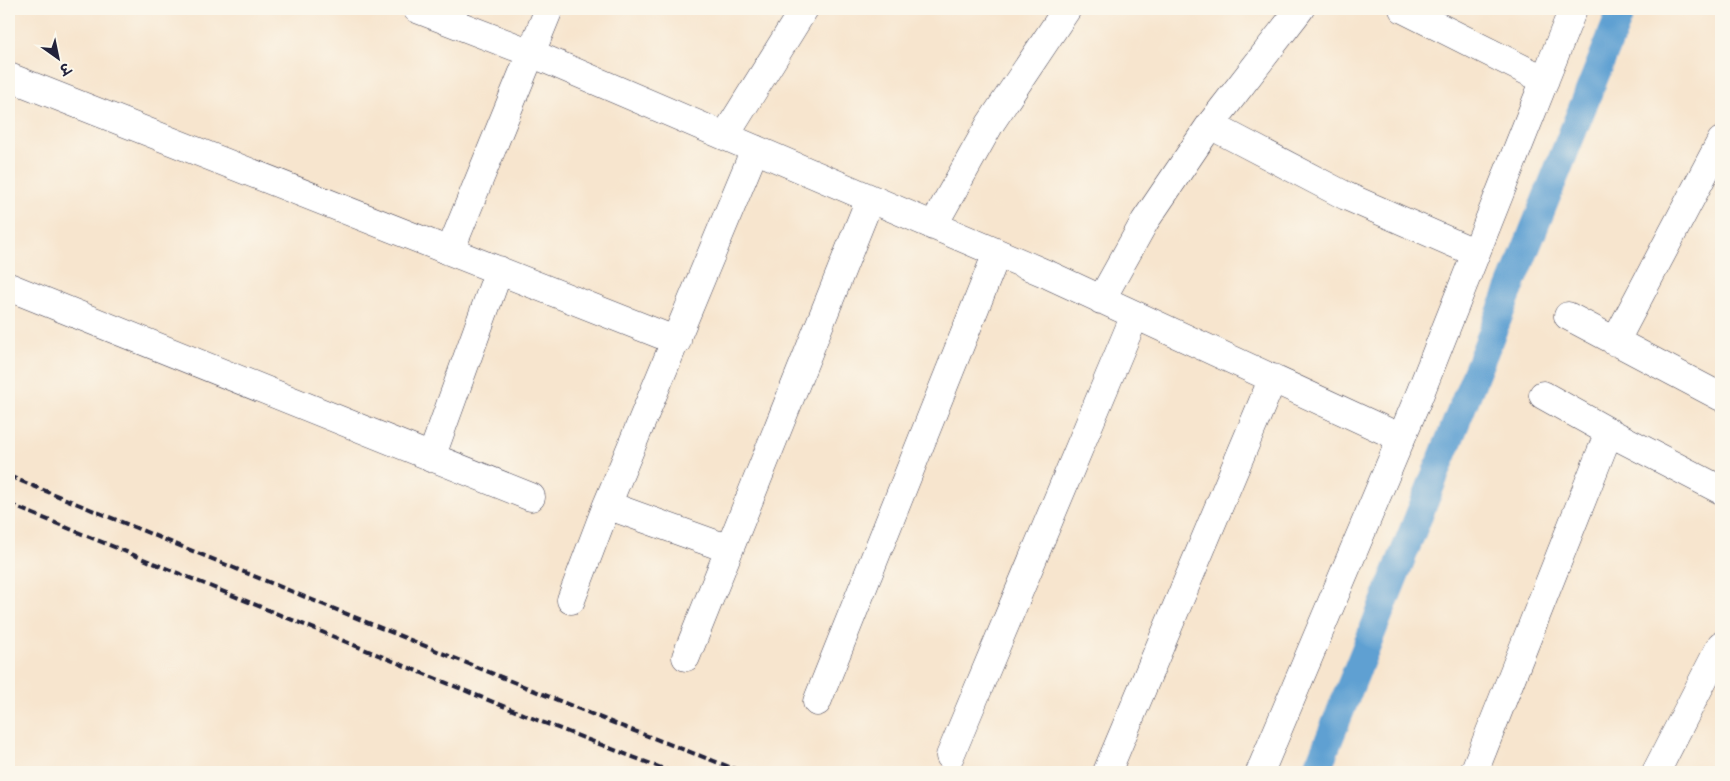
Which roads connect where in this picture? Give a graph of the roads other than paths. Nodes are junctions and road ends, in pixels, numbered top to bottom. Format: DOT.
graph roads {
  1 [pos="417,9"];
  2 [pos="549,9"];
  3 [pos="1067,9"];
  4 [pos="1300,9"];
  5 [pos="1403,9"];
  6 [pos="1573,9"];
  7 [pos="796,11"];
  8 [pos="531,53"];
  9 [pos="1545,80"];
  10 [pos="11,86"];
  11 [pos="1210,125"];
  12 [pos="725,136"];
  13 [pos="1721,142"];
  14 [pos="755,149"];
  15 [pos="1712,181"];
  16 [pos="870,199"];
  17 [pos="933,226"];
  18 [pos="450,251"];
  19 [pos="997,253"];
  20 [pos="1476,253"];
  21 [pos="499,270"];
  22 [pos="9,287"];
  23 [pos="1101,300"];
  24 [pos="1135,315"];
  25 [pos="1568,316"];
  26 [pos="677,341"];
  27 [pos="1615,342"];
  28 [pos="1273,378"];
  29 [pos="1543,395"];
  30 [pos="1721,397"];
  31 [pos="1609,432"];
  32 [pos="1401,438"];
  33 [pos="431,458"];
  34 [pos="1721,490"];
  35 [pos="531,497"];
  36 [pos="607,505"];
  37 [pos="729,549"];
  38 [pos="571,600"];
  39 [pos="1721,645"];
  40 [pos="686,657"];
  41 [pos="1713,681"];
  42 [pos="817,702"];
  43 [pos="950,756"];
  44 [pos="1107,772"];
  45 [pos="1260,772"];
  46 [pos="1474,772"];
  47 [pos="1656,772"];
  1 -- 8 [label="street"];
  2 -- 8 [label="street"];
  3 -- 17 [label="street"];
  4 -- 11 [label="street"];
  5 -- 9 [label="street"];
  6 -- 9 [label="street"];
  7 -- 12 [label="street"];
  8 -- 12 [label="street"];
  8 -- 18 [label="street"];
  9 -- 20 [label="street"];
  10 -- 18 [label="street"];
  11 -- 20 [label="street"];
  11 -- 23 [label="street"];
  12 -- 14 [label="street"];
  13 -- 15 [label="street"];
  14 -- 16 [label="street"];
  14 -- 26 [label="street"];
  15 -- 27 [label="street"];
  16 -- 17 [label="street"];
  16 -- 37 [label="street"];
  17 -- 19 [label="street"];
  18 -- 21 [label="street"];
  19 -- 23 [label="street"];
  19 -- 42 [label="street"];
  20 -- 32 [label="street"];
  21 -- 26 [label="street"];
  21 -- 33 [label="street"];
  22 -- 33 [label="street"];
  23 -- 24 [label="street"];
  24 -- 28 [label="street"];
  24 -- 43 [label="street"];
  25 -- 27 [label="street"];
  26 -- 36 [label="street"];
  27 -- 30 [label="street"];
  28 -- 32 [label="street"];
  28 -- 44 [label="street"];
  29 -- 31 [label="street"];
  31 -- 34 [label="street"];
  31 -- 46 [label="street"];
  32 -- 45 [label="street"];
  33 -- 35 [label="street"];
  36 -- 37 [label="street"];
  36 -- 38 [label="street"];
  37 -- 40 [label="street"];
  39 -- 41 [label="street"];
  41 -- 47 [label="street"];
}
